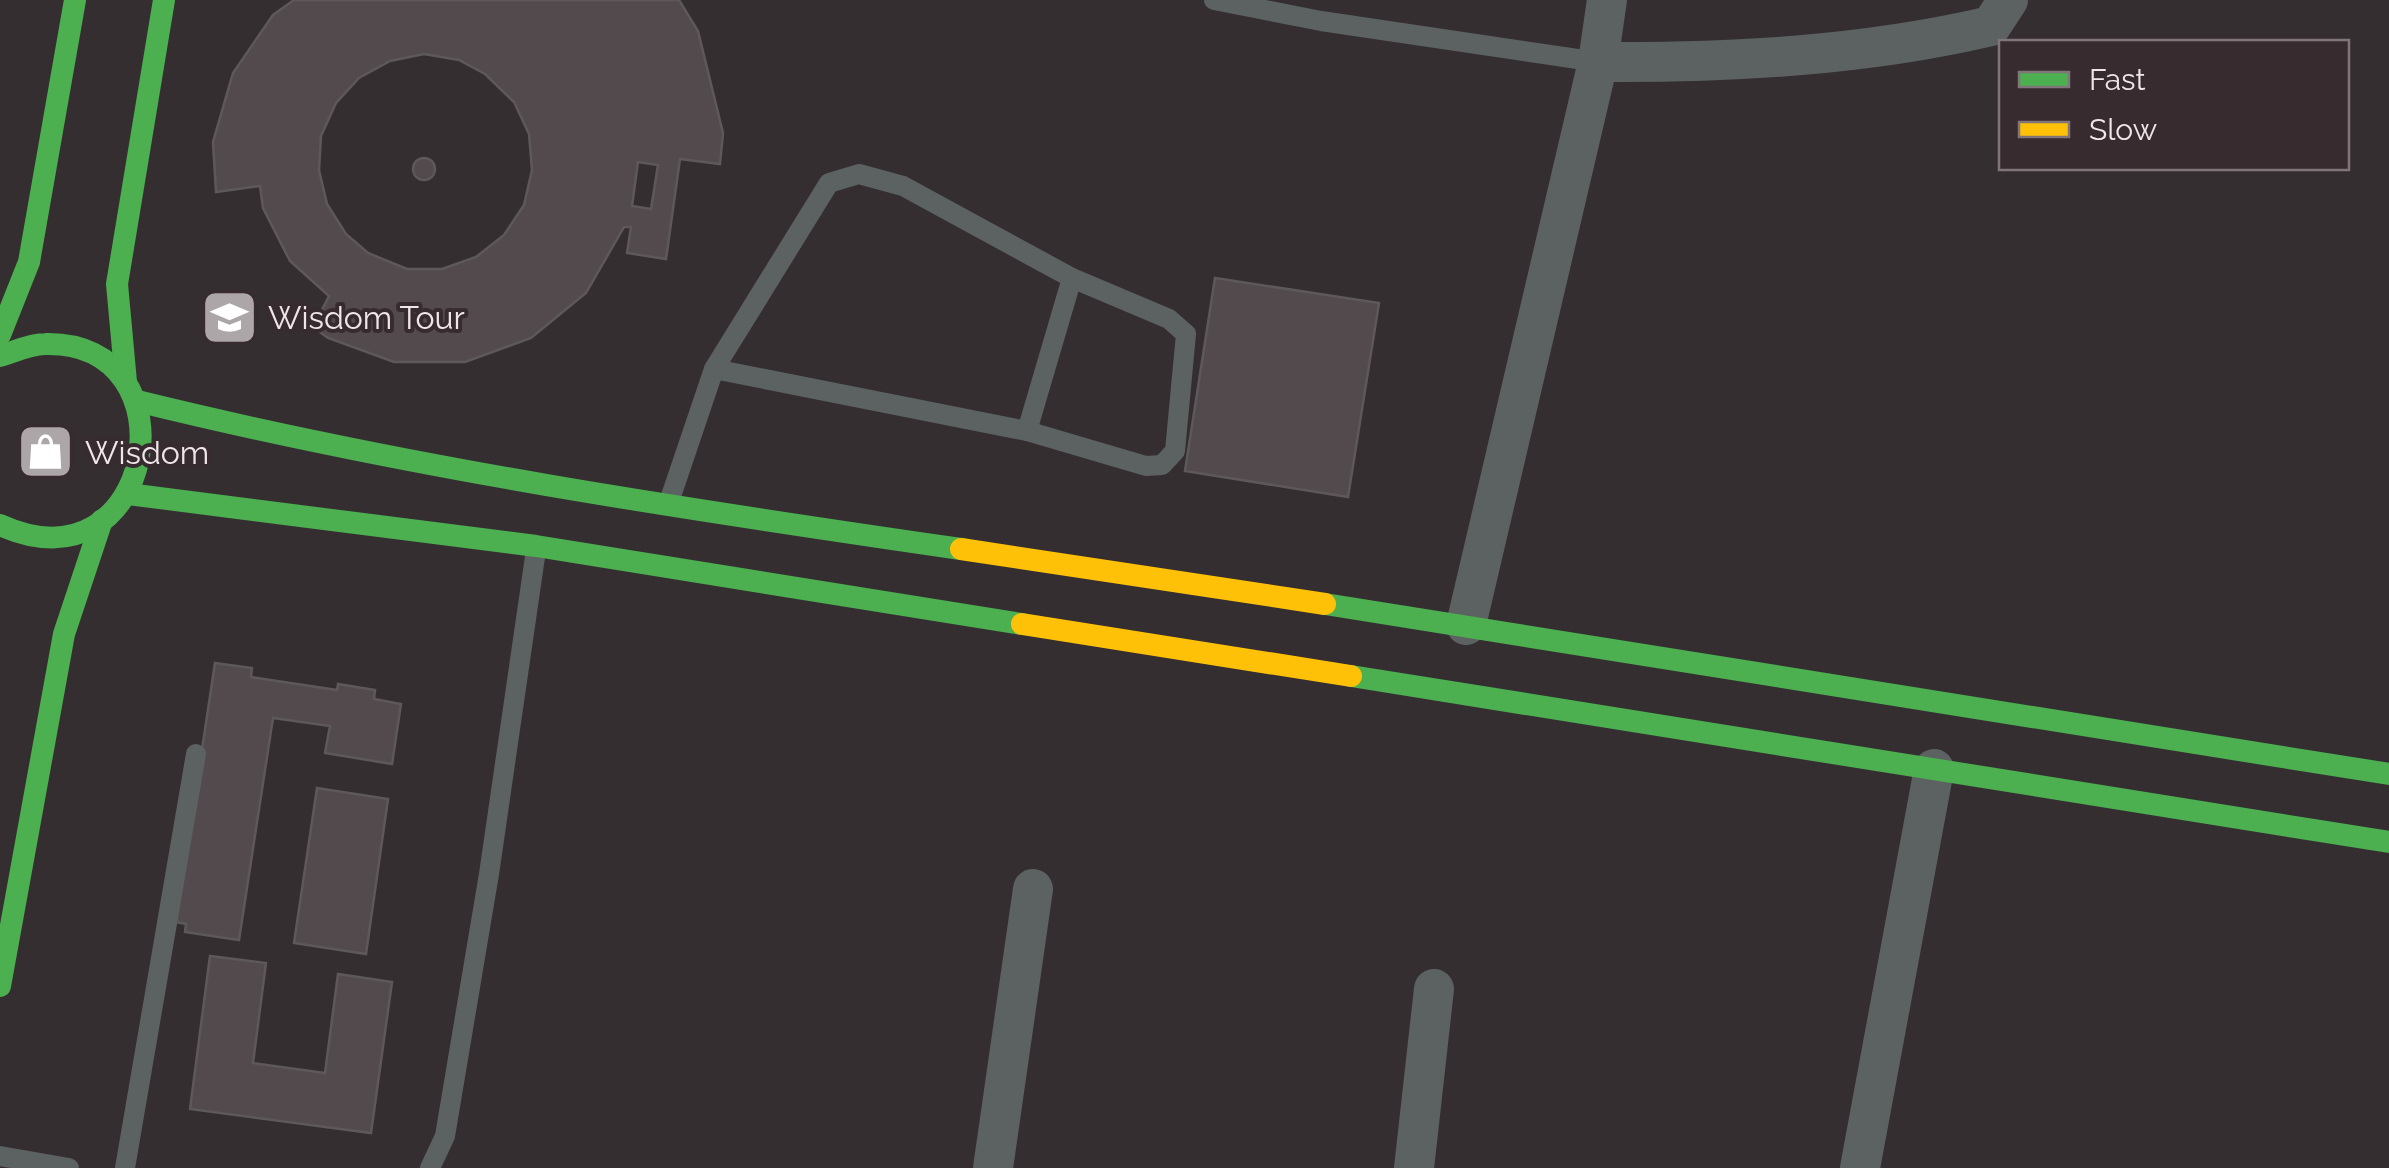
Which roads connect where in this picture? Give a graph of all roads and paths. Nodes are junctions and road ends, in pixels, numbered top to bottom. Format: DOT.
graph roads {
  1 [pos="75,0"];
  2 [pos="164,0"];
  3 [pos="1214,0"];
  4 [pos="1607,0"];
  5 [pos="2008,0"];
  6 [pos="1598,62"];
  7 [pos="1072,278"];
  8 [pos="0,335"];
  9 [pos="0,356"];
  10 [pos="714,369"];
  11 [pos="131,391"];
  12 [pos="1027,430"];
  13 [pos="128,494"];
  14 [pos="545,501"];
  15 [pos="668,504"];
  16 [pos="102,520"];
  17 [pos="0,524"];
  18 [pos="536,546"];
  19 [pos="1465,634"];
  20 [pos="196,754"];
  21 [pos="1934,769"];
  22 [pos="2389,774"];
  23 [pos="2389,842"];
  24 [pos="1033,889"];
  25 [pos="0,986"];
  26 [pos="1434,989"];
  27 [pos="0,1156"];
  28 [pos="70,1168"];
  29 [pos="125,1168"];
  30 [pos="430,1168"];
  31 [pos="993,1168"];
  32 [pos="1414,1168"];
  33 [pos="1860,1168"];
  1 -- 8 [label="street"];
  2 -- 11 [label="street"];
  3 -- 6 [label="lane"];
  4 -- 6 [label="street"];
  5 -- 6 [label="street"];
  6 -- 19 [label="street"];
  7 -- 10 [label="lane"];
  7 -- 12 [label="lane"];
  7 -- 12 [label="lane"];
  9 -- 11 [label="street"];
  10 -- 12 [label="lane"];
  10 -- 15 [label="lane"];
  11 -- 13 [label="street"];
  11 -- 14 [label="street"];
  13 -- 16 [label="street"];
  13 -- 18 [label="street"];
  14 -- 15 [label="street"];
  14 -- 18 [label="street"];
  15 -- 19 [label="street"];
  16 -- 17 [label="street"];
  16 -- 25 [label="street"];
  18 -- 21 [label="street"];
  18 -- 30 [label="lane"];
  19 -- 22 [label="street"];
  20 -- 29 [label="lane"];
  21 -- 23 [label="street"];
  21 -- 33 [label="street"];
  24 -- 31 [label="street"];
  26 -- 32 [label="street"];
  27 -- 28 [label="lane"];
}
